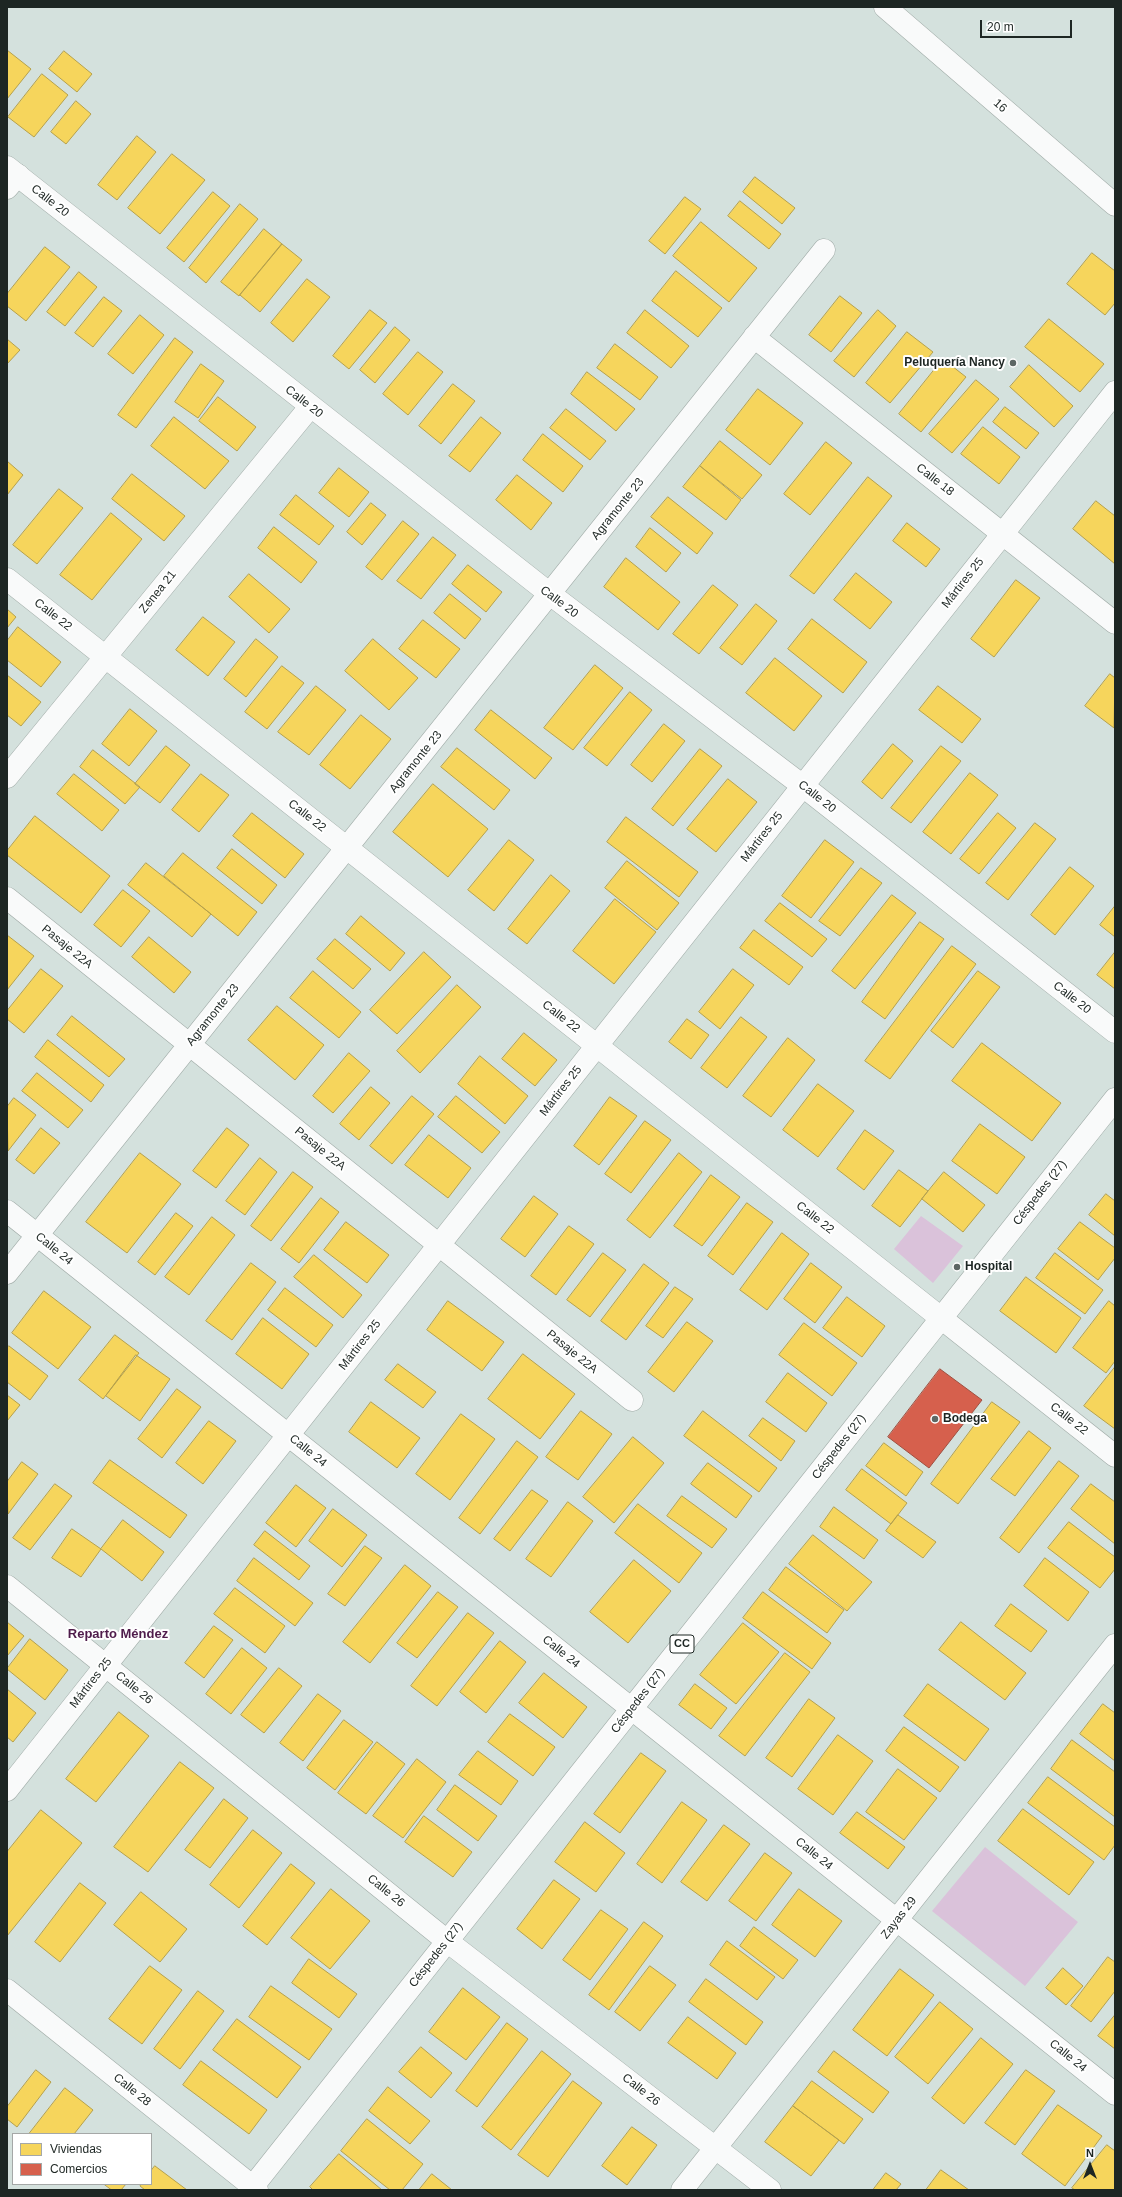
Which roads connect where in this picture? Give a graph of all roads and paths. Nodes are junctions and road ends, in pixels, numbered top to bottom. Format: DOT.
graph roads {
  1 [pos="885,7"];
  2 [pos="11,177"];
  3 [pos="1115,205"];
  4 [pos="824,250"];
  5 [pos="754,338"];
  6 [pos="1115,392"];
  7 [pos="310,406"];
  8 [pos="1002,534"];
  9 [pos="7,579"];
  10 [pos="550,594"];
  11 [pos="1115,623"];
  12 [pos="105,657"];
  13 [pos="7,777"];
  14 [pos="803,786"];
  15 [pos="347,848"];
  16 [pos="7,898"];
  17 [pos="1115,1032"];
  18 [pos="189,1045"];
  19 [pos="597,1046"];
  20 [pos="1115,1099"];
  21 [pos="7,1211"];
  22 [pos="37,1235"];
  23 [pos="439,1245"];
  24 [pos="7,1273"];
  25 [pos="941,1318"];
  26 [pos="632,1400"];
  27 [pos="288,1435"];
  28 [pos="1115,1456"];
  29 [pos="7,1586"];
  30 [pos="1115,1645"];
  31 [pos="106,1665"];
  32 [pos="631,1708"];
  33 [pos="7,1790"];
  34 [pos="897,1920"];
  35 [pos="447,1940"];
  36 [pos="7,1990"];
  37 [pos="1115,2094"];
  38 [pos="715,2148"];
  39 [pos="253,2189"];
  40 [pos="682,2190"];
  41 [pos="770,2190"];
  1 -- 3 [label="street, 16"];
  2 -- 7 [label="street, Calle 20"];
  4 -- 5 [label="street, Agramonte 23"];
  5 -- 8 [label="street, Calle 18"];
  5 -- 10 [label="street, Agramonte 23"];
  6 -- 8 [label="street, Mártires 25"];
  7 -- 10 [label="street, Calle 20"];
  7 -- 12 [label="street, Zenea 21"];
  8 -- 11 [label="street, Calle 18"];
  8 -- 14 [label="street, Mártires 25"];
  9 -- 12 [label="street, Calle 22"];
  10 -- 14 [label="street, Calle 20"];
  10 -- 15 [label="street, Agramonte 23"];
  12 -- 13 [label="street, Zenea 21"];
  12 -- 15 [label="street, Calle 22"];
  14 -- 17 [label="street, Calle 20"];
  14 -- 19 [label="street, Mártires 25"];
  15 -- 18 [label="street, Agramonte 23"];
  15 -- 19 [label="street, Calle 22"];
  16 -- 18 [label="street, Pasaje 22A"];
  18 -- 22 [label="street, Agramonte 23"];
  18 -- 23 [label="street, Pasaje 22A"];
  19 -- 23 [label="street, Mártires 25"];
  19 -- 25 [label="street, Calle 22"];
  20 -- 25 [label="street, Céspedes (27) / CC"];
  21 -- 22 [label="street, Calle 24"];
  22 -- 24 [label="street, Agramonte 23"];
  22 -- 27 [label="street, Calle 24"];
  23 -- 26 [label="street, Pasaje 22A"];
  23 -- 27 [label="street, Mártires 25"];
  25 -- 28 [label="street, Calle 22"];
  25 -- 32 [label="street, Céspedes (27) / CC"];
  27 -- 31 [label="street, Mártires 25"];
  27 -- 32 [label="street, Calle 24"];
  29 -- 31 [label="street, Calle 26"];
  30 -- 34 [label="street, Zayas 29"];
  31 -- 33 [label="street, Mártires 25"];
  31 -- 35 [label="street, Calle 26"];
  32 -- 34 [label="street, Calle 24"];
  32 -- 35 [label="street, Céspedes (27) / CC"];
  34 -- 37 [label="street, Calle 24"];
  34 -- 38 [label="street, Zayas 29"];
  35 -- 38 [label="street, Calle 26"];
  35 -- 39 [label="street, Céspedes (27) / CC"];
  36 -- 39 [label="street, Calle 28"];
  38 -- 40 [label="street, Zayas 29"];
  38 -- 41 [label="street, Calle 26"];
}
